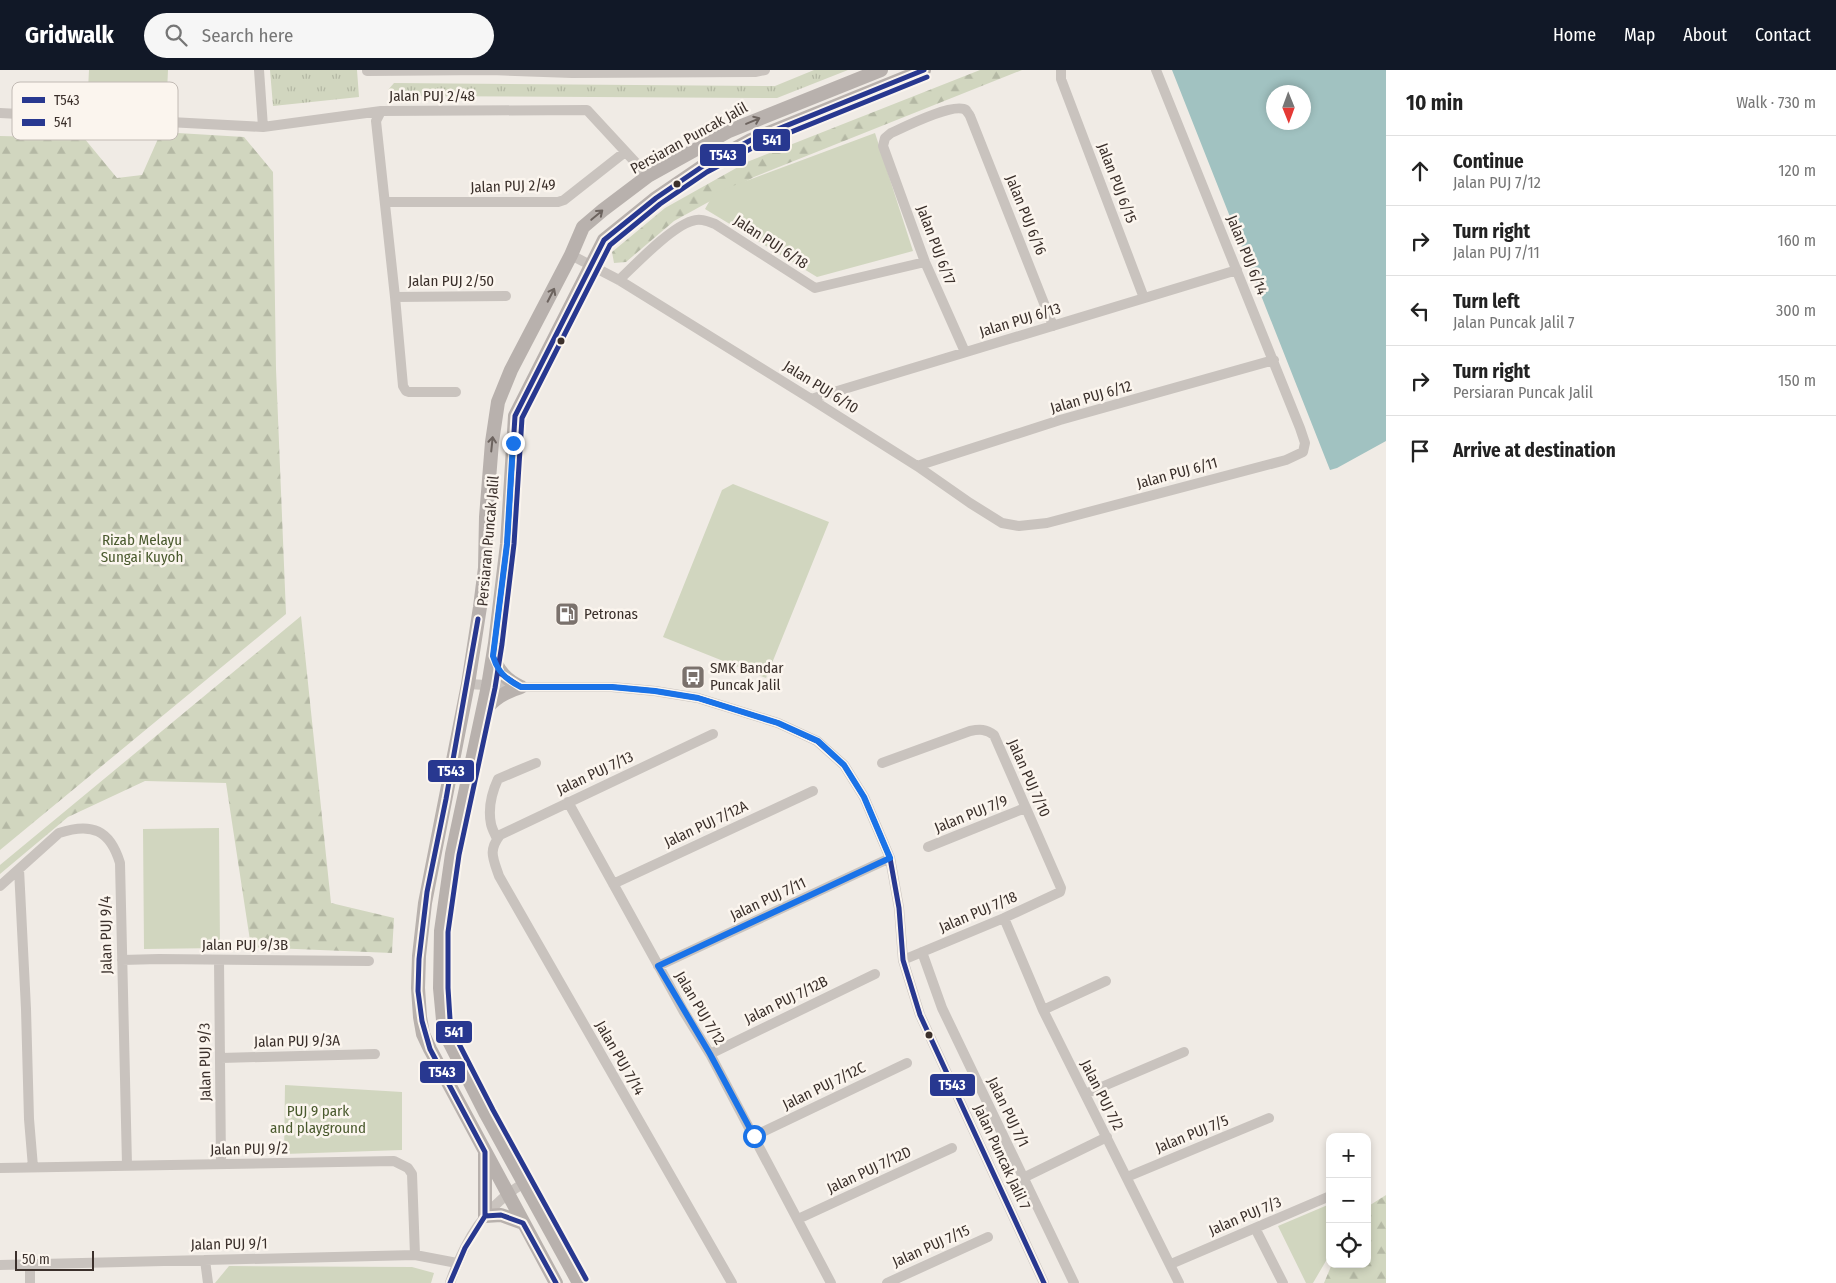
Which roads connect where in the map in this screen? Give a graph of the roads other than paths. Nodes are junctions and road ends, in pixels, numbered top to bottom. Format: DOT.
graph roads {
  1 [pos="259,70"];
  2 [pos="491,70"];
  3 [pos="766,70"];
  4 [pos="881,70"];
  5 [pos="924,70"];
  6 [pos="1156,70"];
  7 [pos="367,71"];
  8 [pos="691,71"];
  9 [pos="572,72"];
  10 [pos="1061,74"];
  11 [pos="381,111"];
  12 [pos="970,116"];
  13 [pos="178,122"];
  14 [pos="263,127"];
  15 [pos="625,152"];
  16 [pos="648,176"];
  17 [pos="386,202"];
  18 [pos="571,255"];
  19 [pos="925,262"];
  20 [pos="591,266"];
  21 [pos="1237,270"];
  22 [pos="619,280"];
  23 [pos="506,296"];
  24 [pos="395,297"];
  25 [pos="1144,298"];
  26 [pos="1053,326"];
  27 [pos="965,352"];
  28 [pos="1274,360"];
  29 [pos="456,392"];
  30 [pos="812,399"];
  31 [pos="1303,452"];
  32 [pos="917,466"];
  33 [pos="1057,521"];
  34 [pos="493,656"];
  35 [pos="468,684"];
  36 [pos="488,686"];
  37 [pos="521,687"];
  38 [pos="481,714"];
  39 [pos="713,734"];
  40 [pos="536,763"];
  41 [pos="882,764"];
  42 [pos="813,791"];
  43 [pos="568,802"];
  44 [pos="1026,808"];
  45 [pos="495,842"];
  46 [pos="928,848"];
  47 [pos="890,858"];
  48 [pos="19,869"];
  49 [pos="613,884"];
  50 [pos="0,886"];
  51 [pos="1061,888"];
  52 [pos="1004,918"];
  53 [pos="922,952"];
  54 [pos="122,960"];
  55 [pos="219,960"];
  56 [pos="369,960"];
  57 [pos="903,960"];
  58 [pos="658,966"];
  59 [pos="875,974"];
  60 [pos="1106,981"];
  61 [pos="1043,1010"];
  62 [pos="1184,1052"];
  63 [pos="375,1054"];
  64 [pos="710,1054"];
  65 [pos="221,1058"];
  66 [pos="908,1063"];
  67 [pos="1085,1094"];
  68 [pos="1269,1118"];
  69 [pos="754,1136"];
  70 [pos="1107,1137"];
  71 [pos="952,1148"];
  72 [pos="485,1152"];
  73 [pos="221,1164"];
  74 [pos="127,1165"];
  75 [pos="33,1167"];
  76 [pos="0,1168"];
  77 [pos="1128,1177"];
  78 [pos="1023,1178"];
  79 [pos="524,1183"];
  80 [pos="506,1194"];
  81 [pos="1326,1198"];
  82 [pos="485,1216"];
  83 [pos="798,1219"];
  84 [pos="523,1224"];
  85 [pos="1255,1228"];
  86 [pos="988,1237"];
  87 [pos="415,1255"];
  88 [pos="205,1260"];
  89 [pos="457,1263"];
  90 [pos="30,1264"];
  91 [pos="1171,1264"];
  92 [pos="0,1265"];
  93 [pos="30,1283"];
  94 [pos="208,1283"];
  95 [pos="450,1283"];
  96 [pos="556,1283"];
  97 [pos="579,1283"];
  98 [pos="732,1283"];
  99 [pos="831,1283"];
  100 [pos="887,1283"];
  101 [pos="1044,1283"];
  102 [pos="1074,1283"];
  103 [pos="1179,1283"];
  104 [pos="1283,1283"];
  1 -- 14 [label="street"];
  2 -- 7 [label="street"];
  2 -- 9 [label="street"];
  3 -- 8 [label="street"];
  16 -- 4 [label="main road, Persiaran Puncak Jalil, one-way"];
  5 -- 20 [label="main road, Persiaran Puncak Jalil"];
  6 -- 21 [label="street, Jalan PUJ 6/14"];
  8 -- 9 [label="street"];
  10 -- 25 [label="street, Jalan PUJ 6/15"];
  11 -- 14 [label="street"];
  11 -- 15 [label="street, Jalan PUJ 2/48"];
  11 -- 17 [label="street, Jalan PUJ 2/48"];
  12 -- 19 [label="street, Jalan PUJ 6/17"];
  12 -- 26 [label="street, Jalan PUJ 6/16"];
  13 -- 14 [label="street"];
  15 -- 16 [label="street, Jalan PUJ 2/48"];
  15 -- 17 [label="street, Jalan PUJ 2/49"];
  18 -- 16 [label="main road, Persiaran Puncak Jalil, one-way"];
  17 -- 24 [label="street, Jalan PUJ 2/48"];
  18 -- 20 [label="street, Jalan PUJ 6/10"];
  35 -- 18 [label="main road, Persiaran Puncak Jalil, one-way"];
  19 -- 22 [label="street, Jalan PUJ 6/18"];
  19 -- 27 [label="street, Jalan PUJ 6/17"];
  20 -- 22 [label="street, Jalan PUJ 6/10"];
  20 -- 34 [label="main road, Persiaran Puncak Jalil"];
  21 -- 25 [label="street, Jalan PUJ 6/13"];
  21 -- 28 [label="street, Jalan PUJ 6/14"];
  22 -- 30 [label="street, Jalan PUJ 6/10"];
  23 -- 24 [label="street, Jalan PUJ 2/50"];
  24 -- 29 [label="street, Jalan PUJ 2/48"];
  25 -- 26 [label="street, Jalan PUJ 6/13"];
  26 -- 27 [label="street, Jalan PUJ 6/13"];
  27 -- 30 [label="street, Jalan PUJ 6/13"];
  28 -- 31 [label="street, Jalan PUJ 6/14"];
  28 -- 32 [label="street, Jalan PUJ 6/12"];
  30 -- 32 [label="street, Jalan PUJ 6/10"];
  31 -- 33 [label="street, Jalan PUJ 6/11"];
  32 -- 33 [label="street, Jalan PUJ 6/10"];
  34 -- 36 [label="main road, Persiaran Puncak Jalil"];
  34 -- 37 [label="main road"];
  35 -- 36 [label="street, Jalan Puncak Jalil 7"];
  35 -- 72 [label="main road, Persiaran Puncak Jalil"];
  36 -- 37 [label="street, Jalan Puncak Jalil 7"];
  36 -- 38 [label="main road, Persiaran Puncak Jalil"];
  37 -- 38 [label="main road"];
  37 -- 47 [label="street, Jalan Puncak Jalil 7"];
  38 -- 79 [label="main road, Persiaran Puncak Jalil"];
  39 -- 43 [label="street, Jalan PUJ 7/13"];
  40 -- 45 [label="street, Jalan PUJ 7/14"];
  41 -- 44 [label="street, Jalan PUJ 7/10"];
  42 -- 49 [label="street, Jalan PUJ 7/12A"];
  43 -- 45 [label="street, Jalan PUJ 7/13"];
  43 -- 49 [label="street, Jalan PUJ 7/12"];
  44 -- 46 [label="street, Jalan PUJ 7/9"];
  44 -- 51 [label="street, Jalan PUJ 7/10"];
  45 -- 98 [label="street, Jalan PUJ 7/14"];
  47 -- 57 [label="street, Jalan Puncak Jalil 7"];
  47 -- 58 [label="street, Jalan PUJ 7/11"];
  48 -- 50 [label="street, Jalan PUJ 9/4"];
  48 -- 54 [label="street, Jalan PUJ 9/4"];
  48 -- 75 [label="street"];
  49 -- 58 [label="street, Jalan PUJ 7/12"];
  51 -- 52 [label="street, Jalan PUJ 7/18"];
  52 -- 53 [label="street, Jalan PUJ 7/18"];
  52 -- 61 [label="street, Jalan PUJ 7/2"];
  53 -- 57 [label="street, Jalan PUJ 7/18"];
  53 -- 78 [label="street, Jalan PUJ 7/1"];
  54 -- 55 [label="street, Jalan PUJ 9/3B"];
  54 -- 74 [label="street, Jalan PUJ 9/4"];
  55 -- 56 [label="street, Jalan PUJ 9/3B"];
  55 -- 65 [label="street, Jalan PUJ 9/3"];
  57 -- 101 [label="street, Jalan Puncak Jalil 7"];
  58 -- 64 [label="street, Jalan PUJ 7/12"];
  59 -- 64 [label="street, Jalan PUJ 7/12B"];
  60 -- 61 [label="street"];
  61 -- 67 [label="street, Jalan PUJ 7/2"];
  62 -- 67 [label="street"];
  63 -- 65 [label="street, Jalan PUJ 9/3A"];
  64 -- 69 [label="street, Jalan PUJ 7/12"];
  65 -- 73 [label="street, Jalan PUJ 9/3"];
  66 -- 69 [label="street, Jalan PUJ 7/12C"];
  67 -- 70 [label="street, Jalan PUJ 7/2"];
  68 -- 77 [label="street, Jalan PUJ 7/5"];
  69 -- 83 [label="street, Jalan PUJ 7/12"];
  70 -- 77 [label="street, Jalan PUJ 7/2"];
  70 -- 78 [label="street"];
  71 -- 83 [label="street, Jalan PUJ 7/12D"];
  72 -- 80 [label="main road, Persiaran Puncak Jalil"];
  72 -- 82 [label="main road"];
  73 -- 74 [label="street, Jalan PUJ 9/2"];
  73 -- 87 [label="street, Jalan PUJ 9/2"];
  74 -- 75 [label="street, Jalan PUJ 9/2"];
  75 -- 76 [label="street, Jalan PUJ 9/2"];
  77 -- 91 [label="street, Jalan PUJ 7/2"];
  78 -- 102 [label="street, Jalan PUJ 7/1"];
  79 -- 80 [label="street"];
  79 -- 97 [label="main road, Persiaran Puncak Jalil"];
  80 -- 82 [label="street"];
  80 -- 84 [label="main road, Persiaran Puncak Jalil"];
  81 -- 85 [label="street, Jalan PUJ 7/3"];
  82 -- 84 [label="main road"];
  82 -- 89 [label="street"];
  83 -- 99 [label="street, Jalan PUJ 7/12"];
  84 -- 96 [label="main road, Persiaran Puncak Jalil"];
  85 -- 91 [label="street, Jalan PUJ 7/3"];
  85 -- 104 [label="street"];
  86 -- 100 [label="street, Jalan PUJ 7/15"];
  87 -- 88 [label="street, Jalan PUJ 9/1"];
  87 -- 89 [label="street, Jalan PUJ 9/1"];
  88 -- 90 [label="street, Jalan PUJ 9/1"];
  88 -- 94 [label="street"];
  89 -- 95 [label="street"];
  90 -- 92 [label="street, Jalan PUJ 9/1"];
  90 -- 93 [label="street"];
  91 -- 103 [label="street, Jalan PUJ 7/2"];
}
